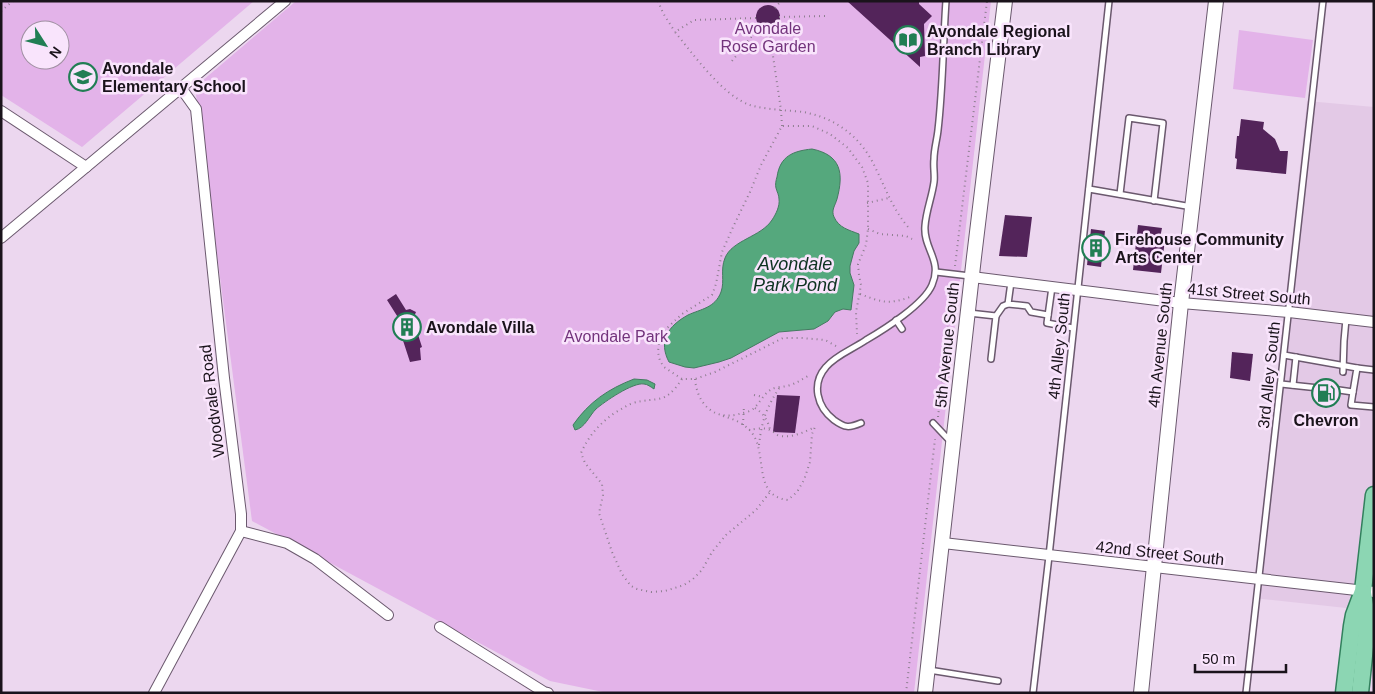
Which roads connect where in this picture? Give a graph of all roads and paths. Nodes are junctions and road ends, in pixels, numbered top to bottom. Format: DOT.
graph roads {
  1 [pos="14,1"];
  2 [pos="285,1"];
  3 [pos="658,1"];
  4 [pos="765,1"];
  5 [pos="781,1"];
  6 [pos="946,1"];
  7 [pos="987,1"];
  8 [pos="1005,1"];
  9 [pos="1109,1"];
  10 [pos="1216,1"];
  11 [pos="1323,1"];
  12 [pos="766,5"];
  13 [pos="775,8"];
  14 [pos="1,11"];
  15 [pos="825,16"];
  16 [pos="779,17"];
  17 [pos="756,18"];
  18 [pos="760,26"];
  19 [pos="769,29"];
  20 [pos="675,32"];
  21 [pos="732,61"];
  22 [pos="181,88"];
  23 [pos="781,110"];
  24 [pos="1,112"];
  25 [pos="782,126"];
  26 [pos="86,167"];
  27 [pos="1088,189"];
  28 [pos="1120,194"];
  29 [pos="889,198"];
  30 [pos="1154,201"];
  31 [pos="867,203"];
  32 [pos="1192,207"];
  33 [pos="868,228"];
  34 [pos="909,228"];
  35 [pos="1,238"];
  36 [pos="912,239"];
  37 [pos="936,272"];
  38 [pos="954,274"];
  39 [pos="972,277"];
  40 [pos="1011,282"];
  41 [pos="1052,287"];
  42 [pos="1077,290"];
  43 [pos="860,294"];
  44 [pos="910,297"];
  45 [pos="1181,303"];
  46 [pos="1008,304"];
  47 [pos="968,312"];
  48 [pos="1289,312"];
  49 [pos="1048,314"];
  50 [pos="996,316"];
  51 [pos="1346,319"];
  52 [pos="896,320"];
  53 [pos="1374,322"];
  54 [pos="1073,328"];
  55 [pos="902,329"];
  56 [pos="857,334"];
  57 [pos="836,346"];
  58 [pos="1284,355"];
  59 [pos="1296,357"];
  60 [pos="991,359"];
  61 [pos="1313,360"];
  62 [pos="1327,362"];
  63 [pos="1344,365"];
  64 [pos="1312,368"];
  65 [pos="1357,368"];
  66 [pos="1326,370"];
  67 [pos="1374,370"];
  68 [pos="1343,372"];
  69 [pos="808,376"];
  70 [pos="694,379"];
  71 [pos="682,380"];
  72 [pos="1311,380"];
  73 [pos="1281,384"];
  74 [pos="1293,385"];
  75 [pos="1326,386"];
  76 [pos="780,387"];
  77 [pos="1310,387"];
  78 [pos="1341,388"];
  79 [pos="1353,392"];
  80 [pos="754,395"];
  81 [pos="763,397"];
  82 [pos="744,405"];
  83 [pos="754,407"];
  84 [pos="1374,408"];
  85 [pos="744,413"];
  86 [pos="723,416"];
  87 [pos="764,416"];
  88 [pos="861,423"];
  89 [pos="935,424"];
  90 [pos="743,425"];
  91 [pos="761,429"];
  92 [pos="749,430"];
  93 [pos="770,430"];
  94 [pos="954,445"];
  95 [pos="758,449"];
  96 [pos="770,492"];
  97 [pos="1374,495"];
  98 [pos="241,531"];
  99 [pos="943,543"];
  100 [pos="1049,556"];
  101 [pos="1155,567"];
  102 [pos="1259,580"];
  103 [pos="1368,592"];
  104 [pos="388,615"];
  105 [pos="440,627"];
  106 [pos="928,670"];
  107 [pos="998,681"];
  108 [pos="545,692"];
  109 [pos="154,693"];
  110 [pos="906,693"];
  111 [pos="926,693"];
  112 [pos="1033,693"];
  113 [pos="1141,693"];
  114 [pos="1246,693"];
  115 [pos="1344,693"];
  116 [pos="1360,693"];
  1 -- 14 [label="path"];
  2 -- 22 [label="street"];
  3 -- 20 [label="path"];
  4 -- 12 [label="path"];
  5 -- 13 [label="path"];
  6 -- 37 [label="lane"];
  7 -- 38 [label="path"];
  8 -- 39 [label="street, 5th Avenue South"];
  9 -- 27 [label="lane, 4th Alley South"];
  10 -- 32 [label="street, 4th Avenue South"];
  11 -- 48 [label="lane, 3rd Alley South"];
  15 -- 16 [label="path"];
  17 -- 20 [label="path"];
  18 -- 21 [label="path"];
  19 -- 23 [label="path"];
  20 -- 23 [label="path"];
  22 -- 26 [label="street"];
  22 -- 98 [label="street, Woodvale Road"];
  23 -- 25 [label="path"];
  23 -- 29 [label="path"];
  24 -- 26 [label="street"];
  25 -- 31 [label="path"];
  25 -- 71 [label="path"];
  26 -- 35 [label="street"];
  27 -- 28 [label="lane"];
  27 -- 42 [label="lane, 4th Alley South"];
  28 -- 30 [label="lane"];
  28 -- 30 [label="lane"];
  29 -- 31 [label="path"];
  29 -- 34 [label="path"];
  30 -- 32 [label="lane"];
  31 -- 33 [label="path"];
  32 -- 45 [label="street, 4th Avenue South"];
  33 -- 36 [label="path"];
  33 -- 43 [label="path"];
  37 -- 38 [label="lane"];
  37 -- 52 [label="lane"];
  38 -- 39 [label="lane"];
  38 -- 89 [label="path"];
  39 -- 40 [label="street, 41st Street South"];
  39 -- 47 [label="street, 5th Avenue South"];
  40 -- 41 [label="street, 41st Street South"];
  40 -- 46 [label="lane"];
  41 -- 42 [label="street, 41st Street South"];
  41 -- 49 [label="lane"];
  42 -- 45 [label="street, 41st Street South"];
  42 -- 54 [label="lane, 4th Alley South"];
  43 -- 44 [label="path"];
  43 -- 56 [label="path"];
  45 -- 48 [label="street, 41st Street South"];
  45 -- 101 [label="street, 4th Avenue South"];
  46 -- 49 [label="lane"];
  46 -- 50 [label="lane"];
  47 -- 50 [label="lane"];
  47 -- 94 [label="street, 5th Avenue South"];
  48 -- 51 [label="street, 41st Street South"];
  48 -- 58 [label="lane, 3rd Alley South"];
  49 -- 54 [label="lane"];
  50 -- 60 [label="lane"];
  51 -- 53 [label="street, 41st Street South"];
  51 -- 63 [label="lane"];
  52 -- 55 [label="lane"];
  52 -- 88 [label="lane"];
  54 -- 100 [label="lane, 4th Alley South"];
  57 -- 70 [label="path"];
  58 -- 59 [label="lane"];
  58 -- 73 [label="lane, 3rd Alley South"];
  59 -- 61 [label="lane"];
  59 -- 74 [label="lane"];
  61 -- 62 [label="lane"];
  61 -- 64 [label="lane"];
  62 -- 63 [label="lane"];
  62 -- 66 [label="lane"];
  63 -- 65 [label="lane"];
  63 -- 68 [label="lane"];
  65 -- 67 [label="lane"];
  65 -- 79 [label="lane"];
  69 -- 76 [label="path"];
  70 -- 71 [label="path"];
  70 -- 86 [label="path"];
  71 -- 96 [label="path"];
  72 -- 77 [label="lane"];
  73 -- 74 [label="lane"];
  73 -- 102 [label="lane, 3rd Alley South"];
  74 -- 77 [label="lane"];
  75 -- 77 [label="lane"];
  76 -- 81 [label="path"];
  76 -- 87 [label="path"];
  78 -- 79 [label="lane"];
  79 -- 84 [label="lane"];
  80 -- 81 [label="path"];
  81 -- 83 [label="path"];
  82 -- 85 [label="path"];
  83 -- 85 [label="path"];
  83 -- 87 [label="path"];
  85 -- 86 [label="path"];
  85 -- 90 [label="path"];
  86 -- 90 [label="path"];
  87 -- 91 [label="path"];
  87 -- 93 [label="path"];
  89 -- 94 [label="lane"];
  89 -- 110 [label="path"];
  90 -- 92 [label="path"];
  91 -- 92 [label="path"];
  91 -- 93 [label="path"];
  91 -- 95 [label="path"];
  92 -- 95 [label="path"];
  93 -- 96 [label="path"];
  94 -- 99 [label="street, 5th Avenue South"];
  95 -- 96 [label="path"];
  97 -- 103 [label="main road"];
  98 -- 104 [label="street"];
  98 -- 109 [label="street"];
  99 -- 100 [label="street, 42nd Street South"];
  99 -- 106 [label="street, 5th Avenue South"];
  100 -- 101 [label="street, 42nd Street South"];
  100 -- 112 [label="lane, 4th Alley South"];
  101 -- 102 [label="street, 42nd Street South"];
  101 -- 113 [label="street, 4th Avenue South"];
  102 -- 103 [label="street, 42nd Street South"];
  102 -- 114 [label="lane, 3rd Alley South"];
  103 -- 115 [label="main road"];
  103 -- 116 [label="main road"];
  105 -- 108 [label="street"];
  106 -- 107 [label="lane"];
  106 -- 111 [label="street, 5th Avenue South"];
}
